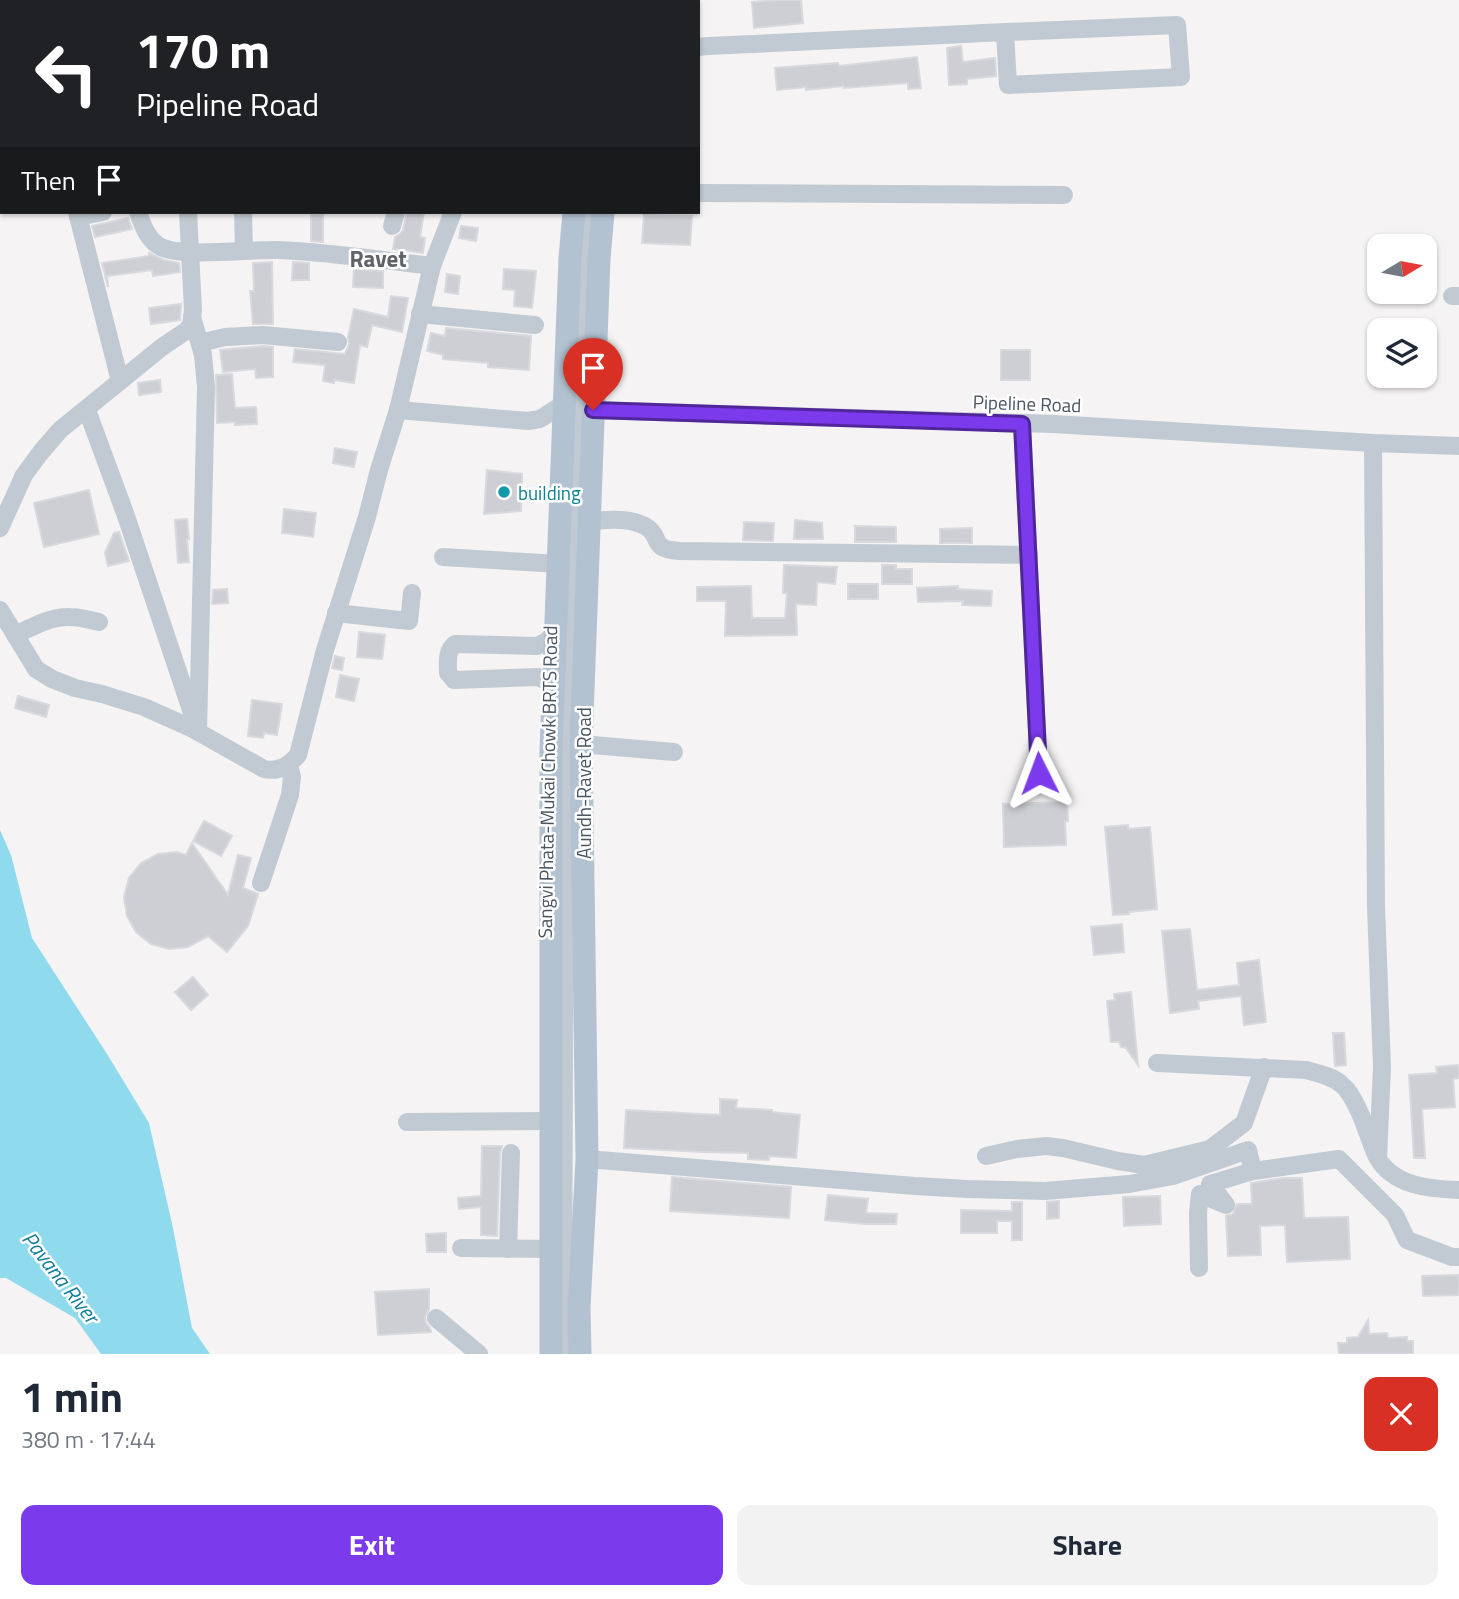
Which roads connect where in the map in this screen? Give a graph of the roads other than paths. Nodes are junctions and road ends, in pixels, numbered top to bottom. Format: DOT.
graph roads {
  1 [pos="1005,32"];
  2 [pos="700,47"];
  3 [pos="700,193"];
  4 [pos="1064,195"];
  5 [pos="78,214"];
  6 [pos="139,214"];
  7 [pos="188,214"];
  8 [pos="243,214"];
  9 [pos="452,214"];
  10 [pos="574,214"];
  11 [pos="589,214"];
  12 [pos="603,214"];
  13 [pos="244,250"];
  14 [pos="190,251"];
  15 [pos="432,266"];
  16 [pos="420,314"];
  17 [pos="192,317"];
  18 [pos="535,325"];
  19 [pos="200,342"];
  20 [pos="338,342"];
  21 [pos="120,381"];
  22 [pos="565,403"];
  23 [pos="87,410"];
  24 [pos="398,410"];
  25 [pos="593,410"];
  26 [pos="1022,424"];
  27 [pos="1373,443"];
  28 [pos="1459,446"];
  29 [pos="589,521"];
  30 [pos="0,528"];
  31 [pos="1029,555"];
  32 [pos="443,557"];
  33 [pos="559,564"];
  34 [pos="412,593"];
  35 [pos="0,610"];
  36 [pos="336,613"];
  37 [pos="99,622"];
  38 [pos="556,631"];
  39 [pos="15,635"];
  40 [pos="554,685"];
  41 [pos="198,732"];
  42 [pos="581,744"];
  43 [pos="674,752"];
  44 [pos="289,765"];
  45 [pos="1039,773"];
  46 [pos="261,883"];
  47 [pos="1157,1063"];
  48 [pos="1264,1067"];
  49 [pos="550,1121"];
  50 [pos="407,1122"];
  51 [pos="511,1153"];
  52 [pos="986,1156"];
  53 [pos="1378,1158"];
  54 [pos="587,1159"];
  55 [pos="1253,1171"];
  56 [pos="1459,1190"];
  57 [pos="461,1248"];
  58 [pos="508,1249"];
  59 [pos="550,1250"];
  60 [pos="1459,1257"];
  61 [pos="1199,1268"];
  62 [pos="436,1318"];
  63 [pos="479,1354"];
  64 [pos="551,1354"];
  65 [pos="564,1354"];
  66 [pos="580,1354"];
  1 -- 1 [label="street"];
  1 -- 2 [label="street"];
  3 -- 4 [label="street"];
  5 -- 21 [label="street"];
  6 -- 14 [label="street"];
  7 -- 14 [label="street"];
  8 -- 13 [label="street"];
  9 -- 15 [label="street"];
  10 -- 22 [label="main road, Aundh-Ravet Road"];
  11 -- 65 [label="street, Sangvi Phata-Mukai Chowk BRTS Road"];
  12 -- 25 [label="main road, Aundh-Ravet Road"];
  13 -- 14 [label="street"];
  13 -- 15 [label="street"];
  14 -- 17 [label="street"];
  15 -- 16 [label="street"];
  16 -- 18 [label="street"];
  16 -- 24 [label="street"];
  17 -- 19 [label="street"];
  17 -- 21 [label="street"];
  19 -- 20 [label="street"];
  19 -- 41 [label="street"];
  21 -- 23 [label="street"];
  22 -- 24 [label="street"];
  22 -- 33 [label="main road, Aundh-Ravet Road"];
  23 -- 30 [label="street"];
  23 -- 41 [label="street"];
  24 -- 36 [label="street"];
  25 -- 26 [label="street, Pipeline Road"];
  25 -- 29 [label="main road, Aundh-Ravet Road"];
  26 -- 27 [label="street, Pipeline Road"];
  26 -- 31 [label="street"];
  27 -- 28 [label="street, Pipeline Road"];
  27 -- 53 [label="street"];
  29 -- 31 [label="street"];
  29 -- 42 [label="main road, Aundh-Ravet Road"];
  31 -- 45 [label="street"];
  32 -- 33 [label="street"];
  33 -- 38 [label="main road, Aundh-Ravet Road"];
  34 -- 36 [label="street"];
  35 -- 39 [label="street"];
  36 -- 44 [label="street"];
  37 -- 39 [label="street"];
  38 -- 40 [label="main road, Aundh-Ravet Road"];
  38 -- 40 [label="street"];
  39 -- 41 [label="street"];
  40 -- 49 [label="main road, Aundh-Ravet Road"];
  41 -- 44 [label="street"];
  42 -- 43 [label="street"];
  42 -- 54 [label="main road, Aundh-Ravet Road"];
  44 -- 46 [label="street"];
  47 -- 48 [label="street"];
  48 -- 52 [label="street"];
  48 -- 53 [label="street"];
  49 -- 50 [label="street"];
  49 -- 59 [label="main road, Aundh-Ravet Road"];
  51 -- 58 [label="street"];
  53 -- 56 [label="street"];
  54 -- 55 [label="street"];
  54 -- 66 [label="main road, Aundh-Ravet Road"];
  55 -- 60 [label="street"];
  55 -- 61 [label="street"];
  57 -- 58 [label="street"];
  58 -- 59 [label="street"];
  59 -- 64 [label="main road, Aundh-Ravet Road"];
  62 -- 63 [label="street"];
}
